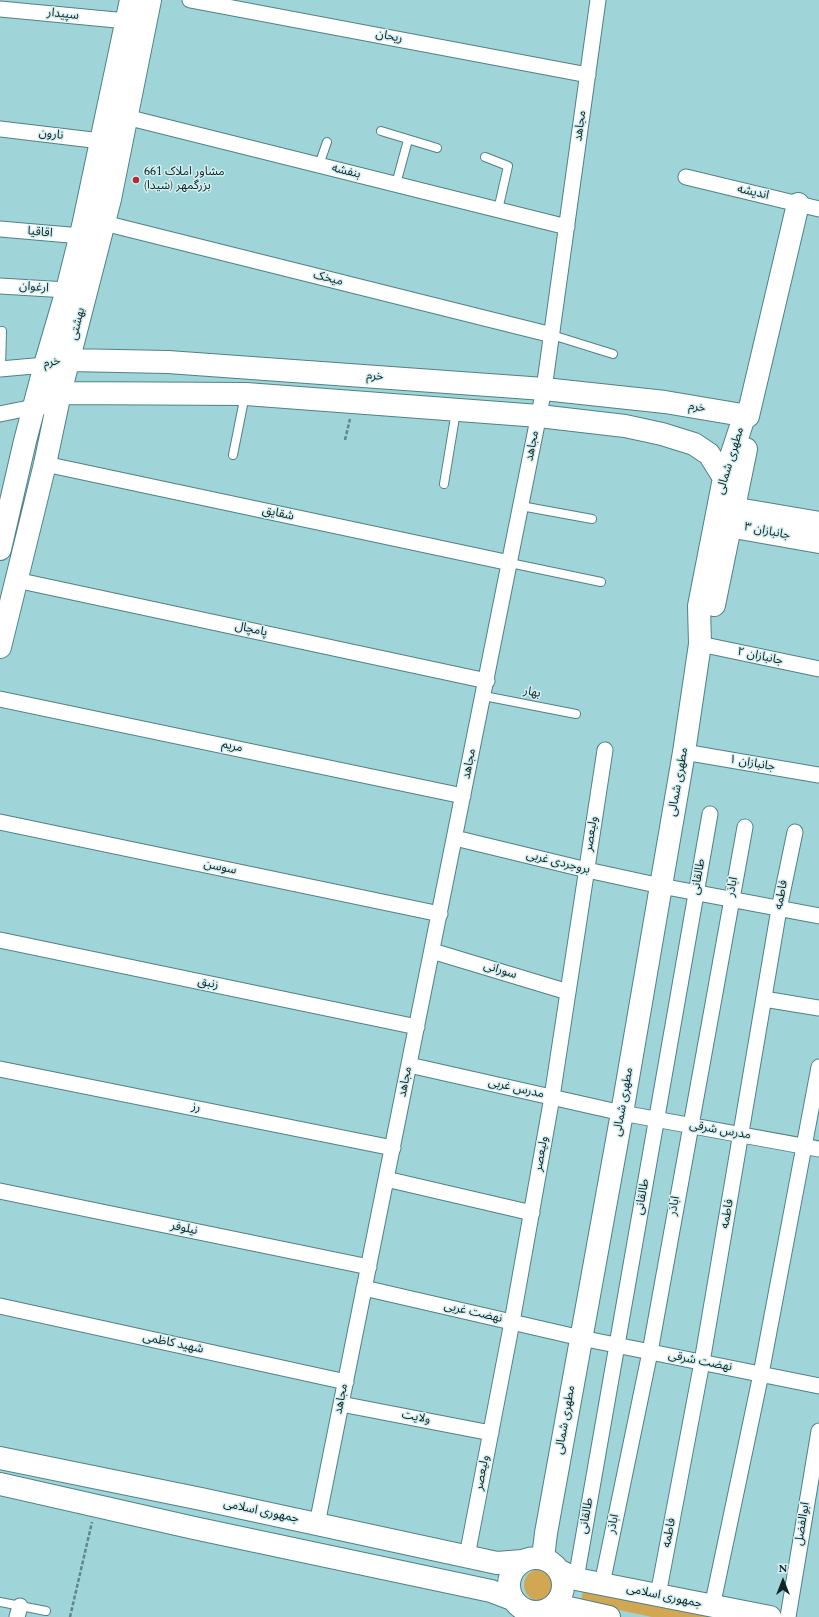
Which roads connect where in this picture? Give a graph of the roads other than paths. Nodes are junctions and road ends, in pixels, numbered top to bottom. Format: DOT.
graph roads {
  1 [pos="131,0"];
  2 [pos="150,0"];
  3 [pos="190,0"];
  4 [pos="598,0"];
  5 [pos="0,9"];
  6 [pos="127,21"];
  7 [pos="588,75"];
  8 [pos="126,117"];
  9 [pos="0,129"];
  10 [pos="381,131"];
  11 [pos="408,140"];
  12 [pos="102,141"];
  13 [pos="327,142"];
  14 [pos="437,148"];
  15 [pos="485,157"];
  16 [pos="319,165"];
  17 [pos="686,178"];
  18 [pos="396,184"];
  19 [pos="798,204"];
  20 [pos="819,209"];
  21 [pos="498,210"];
  22 [pos="104,224"];
  23 [pos="567,227"];
  24 [pos="0,229"];
  25 [pos="81,236"];
  26 [pos="0,286"];
  27 [pos="67,290"];
  28 [pos="2,331"];
  29 [pos="552,335"];
  30 [pos="612,354"];
  31 [pos="69,360"];
  32 [pos="45,365"];
  33 [pos="1,369"];
  34 [pos="544,389"];
  35 [pos="60,393"];
  36 [pos="246,394"];
  37 [pos="34,407"];
  38 [pos="456,410"];
  39 [pos="0,414"];
  40 [pos="539,416"];
  41 [pos="748,416"];
  42 [pos="233,454"];
  43 [pos="45,464"];
  44 [pos="724,478"];
  45 [pos="444,484"];
  46 [pos="521,506"];
  47 [pos="724,515"];
  48 [pos="592,519"];
  49 [pos="3,522"];
  50 [pos="819,523"];
  51 [pos="795,528"];
  52 [pos="819,542"];
  53 [pos="0,549"];
  54 [pos="510,564"];
  55 [pos="16,580"];
  56 [pos="601,582"];
  57 [pos="700,644"];
  58 [pos="0,647"];
  59 [pos="819,669"];
  60 [pos="487,681"];
  61 [pos="484,696"];
  62 [pos="0,699"];
  63 [pos="576,714"];
  64 [pos="605,750"];
  65 [pos="684,752"];
  66 [pos="819,775"];
  67 [pos="463,796"];
  68 [pos="710,814"];
  69 [pos="0,822"];
  70 [pos="745,827"];
  71 [pos="795,832"];
  72 [pos="455,838"];
  73 [pos="587,870"];
  74 [pos="661,886"];
  75 [pos="696,893"];
  76 [pos="731,900"];
  77 [pos="779,909"];
  78 [pos="440,914"];
  79 [pos="819,916"];
  80 [pos="0,940"];
  81 [pos="432,951"];
  82 [pos="568,992"];
  83 [pos="764,999"];
  84 [pos="819,1008"];
  85 [pos="417,1027"];
  86 [pos="409,1065"];
  87 [pos="819,1067"];
  88 [pos="0,1069"];
  89 [pos="552,1097"];
  90 [pos="622,1113"];
  91 [pos="657,1119"];
  92 [pos="690,1125"];
  93 [pos="742,1135"];
  94 [pos="804,1146"];
  95 [pos="393,1148"];
  96 [pos="819,1149"];
  97 [pos="386,1180"];
  98 [pos="0,1191"];
  99 [pos="532,1213"];
  100 [pos="369,1267"];
  101 [pos="364,1288"];
  102 [pos="0,1306"];
  103 [pos="512,1322"];
  104 [pos="581,1338"];
  105 [pos="617,1345"];
  106 [pos="650,1352"];
  107 [pos="702,1362"];
  108 [pos="761,1374"];
  109 [pos="346,1382"];
  110 [pos="819,1386"];
  111 [pos="341,1404"];
  112 [pos="819,1431"];
  113 [pos="491,1433"];
  114 [pos="0,1458"];
  115 [pos="0,1484"];
  116 [pos="200,1499"];
  117 [pos="317,1524"];
  118 [pos="194,1528"];
  119 [pos="467,1556"];
  120 [pos="550,1567"];
  121 [pos="602,1584"];
  122 [pos="658,1595"];
  123 [pos="0,1602"];
  124 [pos="712,1607"];
  125 [pos="531,1610"];
  126 [pos="19,1612"];
  127 [pos="46,1612"];
  128 [pos="609,1617"];
  129 [pos="770,1617"];
  130 [pos="788,1617"];
  1 -- 6 [label="street, بهشتی"];
  2 -- 8 [label="street, بهشتی"];
  3 -- 7 [label="street, ریحان"];
  4 -- 7 [label="street, مجاهد"];
  5 -- 6 [label="street, سپیدار"];
  6 -- 12 [label="street, بهشتی"];
  7 -- 23 [label="street, مجاهد"];
  8 -- 16 [label="street, بنفشه"];
  8 -- 22 [label="street, بهشتی"];
  9 -- 12 [label="street, نارون"];
  10 -- 11 [label="lane"];
  11 -- 14 [label="lane"];
  11 -- 18 [label="lane"];
  12 -- 25 [label="street, بهشتی"];
  13 -- 16 [label="lane"];
  15 -- 21 [label="lane"];
  16 -- 18 [label="street, بنفشه"];
  17 -- 19 [label="street, اندیشه"];
  18 -- 21 [label="street, بنفشه"];
  19 -- 20 [label="street, اندیشه"];
  19 -- 41 [label="street"];
  21 -- 23 [label="street, بنفشه"];
  22 -- 29 [label="street, میخک"];
  22 -- 31 [label="street, بهشتی"];
  23 -- 29 [label="street, مجاهد"];
  24 -- 25 [label="street, اقاقیا"];
  25 -- 27 [label="street, بهشتی"];
  26 -- 27 [label="street, ارغوان"];
  27 -- 32 [label="street, بهشتی"];
  28 -- 33 [label="lane"];
  29 -- 30 [label="lane"];
  29 -- 34 [label="street, مجاهد"];
  31 -- 32 [label="street, خرم"];
  31 -- 34 [label="street, خرم"];
  31 -- 35 [label="street, بهشتی"];
  32 -- 33 [label="street, خرم"];
  32 -- 37 [label="street, بهشتی"];
  34 -- 40 [label="street, مجاهد"];
  34 -- 41 [label="street, خرم"];
  35 -- 36 [label="street"];
  35 -- 37 [label="street"];
  35 -- 43 [label="street, بهشتی"];
  36 -- 38 [label="street"];
  36 -- 42 [label="lane"];
  37 -- 39 [label="street"];
  37 -- 49 [label="street, بهشتی"];
  38 -- 40 [label="street"];
  38 -- 45 [label="lane"];
  40 -- 44 [label="street"];
  40 -- 46 [label="street, مجاهد"];
  41 -- 44 [label="street, مطهری شمالی"];
  41 -- 47 [label="street, مطهری شمالی"];
  43 -- 54 [label="street, شقایق"];
  43 -- 55 [label="street, بهشتی"];
  44 -- 47 [label="street, مطهری شمالی"];
  46 -- 48 [label="lane"];
  46 -- 54 [label="street, مجاهد"];
  47 -- 51 [label="street, جانبازان ۳"];
  47 -- 57 [label="street, مطهری شمالی"];
  49 -- 53 [label="street, بهشتی"];
  50 -- 51 [label="street, جانبازان ۳"];
  51 -- 52 [label="street, جانبازان ۳"];
  54 -- 56 [label="lane"];
  54 -- 60 [label="street, مجاهد"];
  55 -- 58 [label="street, بهشتی"];
  55 -- 60 [label="street, پامچال"];
  57 -- 59 [label="street, جانبازان ۲"];
  57 -- 65 [label="street, مطهری شمالی"];
  60 -- 61 [label="street, مجاهد"];
  61 -- 63 [label="lane, بهار"];
  61 -- 67 [label="street, مجاهد"];
  62 -- 67 [label="street, مریم"];
  64 -- 73 [label="street, ولیعصر"];
  65 -- 66 [label="street, جانبازان ۱"];
  65 -- 74 [label="street, مطهری شمالی"];
  67 -- 72 [label="street, مجاهد"];
  68 -- 75 [label="street, طالقانی"];
  69 -- 78 [label="street, سوسن"];
  70 -- 76 [label="street, اباذر"];
  71 -- 77 [label="street, فاطمه"];
  72 -- 73 [label="street, بروجردی غربی"];
  72 -- 78 [label="street, مجاهد"];
  73 -- 74 [label="street, بروجردی غربی"];
  73 -- 82 [label="street, ولیعصر"];
  74 -- 75 [label="street, بروجردی غربی"];
  74 -- 90 [label="street, مطهری شمالی"];
  75 -- 76 [label="street, بروجردی غربی"];
  75 -- 91 [label="street, طالقانی"];
  76 -- 77 [label="street, بروجردی غربی"];
  76 -- 92 [label="street, اباذر"];
  77 -- 79 [label="street, بروجردی غربی"];
  77 -- 83 [label="street, فاطمه"];
  78 -- 81 [label="street, مجاهد"];
  80 -- 85 [label="street, زنبق"];
  81 -- 82 [label="street, سورانی"];
  81 -- 85 [label="street, مجاهد"];
  82 -- 89 [label="street, ولیعصر"];
  83 -- 84 [label="street"];
  83 -- 93 [label="street, فاطمه"];
  85 -- 86 [label="street, مجاهد"];
  86 -- 89 [label="street, مدرس غربی"];
  86 -- 95 [label="street, مجاهد"];
  87 -- 94 [label="street"];
  88 -- 95 [label="street, رز"];
  89 -- 90 [label="street, مدرس غربی"];
  89 -- 99 [label="street, ولیعصر"];
  90 -- 91 [label="street, مدرس شرقی"];
  90 -- 104 [label="street, مطهری شمالی"];
  91 -- 92 [label="street, مدرس شرقی"];
  91 -- 105 [label="street, طالقانی"];
  92 -- 93 [label="street, مدرس شرقی"];
  92 -- 106 [label="street, اباذر"];
  93 -- 94 [label="street, مدرس شرقی"];
  93 -- 107 [label="street, فاطمه"];
  94 -- 96 [label="street, مدرس شرقی"];
  94 -- 108 [label="street"];
  95 -- 97 [label="street, مجاهد"];
  97 -- 99 [label="street"];
  97 -- 100 [label="street, مجاهد"];
  98 -- 100 [label="street, نیلوفر"];
  99 -- 103 [label="street, ولیعصر"];
  100 -- 101 [label="street, مجاهد"];
  101 -- 103 [label="street, نهضت غربی"];
  101 -- 109 [label="street, مجاهد"];
  102 -- 109 [label="street, شهید کاظمی"];
  103 -- 104 [label="street, نهضت غربی"];
  103 -- 113 [label="street, ولیعصر"];
  104 -- 105 [label="street, نهضت شرقی"];
  104 -- 120 [label="street, مطهری شمالی"];
  105 -- 106 [label="street, نهضت شرقی"];
  105 -- 120 [label="street, طالقانی"];
  106 -- 107 [label="street, نهضت شرقی"];
  106 -- 121 [label="street, اباذر"];
  107 -- 108 [label="street, نهضت شرقی"];
  107 -- 122 [label="street, فاطمه"];
  108 -- 110 [label="street, نهضت شرقی"];
  108 -- 124 [label="street"];
  109 -- 111 [label="street, مجاهد"];
  111 -- 113 [label="street, ولایت"];
  111 -- 117 [label="street, مجاهد"];
  112 -- 130 [label="street, ابوالفضل"];
  113 -- 119 [label="street, ولیعصر"];
  114 -- 116 [label="street, جمهوری اسلامی"];
  115 -- 118 [label="street"];
  116 -- 117 [label="street, جمهوری اسلامی"];
  116 -- 118 [label="street"];
  117 -- 119 [label="street, جمهوری اسلامی"];
  118 -- 125 [label="street"];
  119 -- 120 [label="street, جمهوری اسلامی"];
  120 -- 121 [label="street, جمهوری اسلامی"];
  120 -- 125 [label="street"];
  120 -- 125 [label="street"];
  121 -- 122 [label="street, جمهوری اسلامی"];
  122 -- 124 [label="street, جمهوری اسلامی"];
  123 -- 126 [label="lane"];
  124 -- 129 [label="street, جمهوری اسلامی"];
  125 -- 128 [label="street"];
  126 -- 127 [label="lane"];
}
